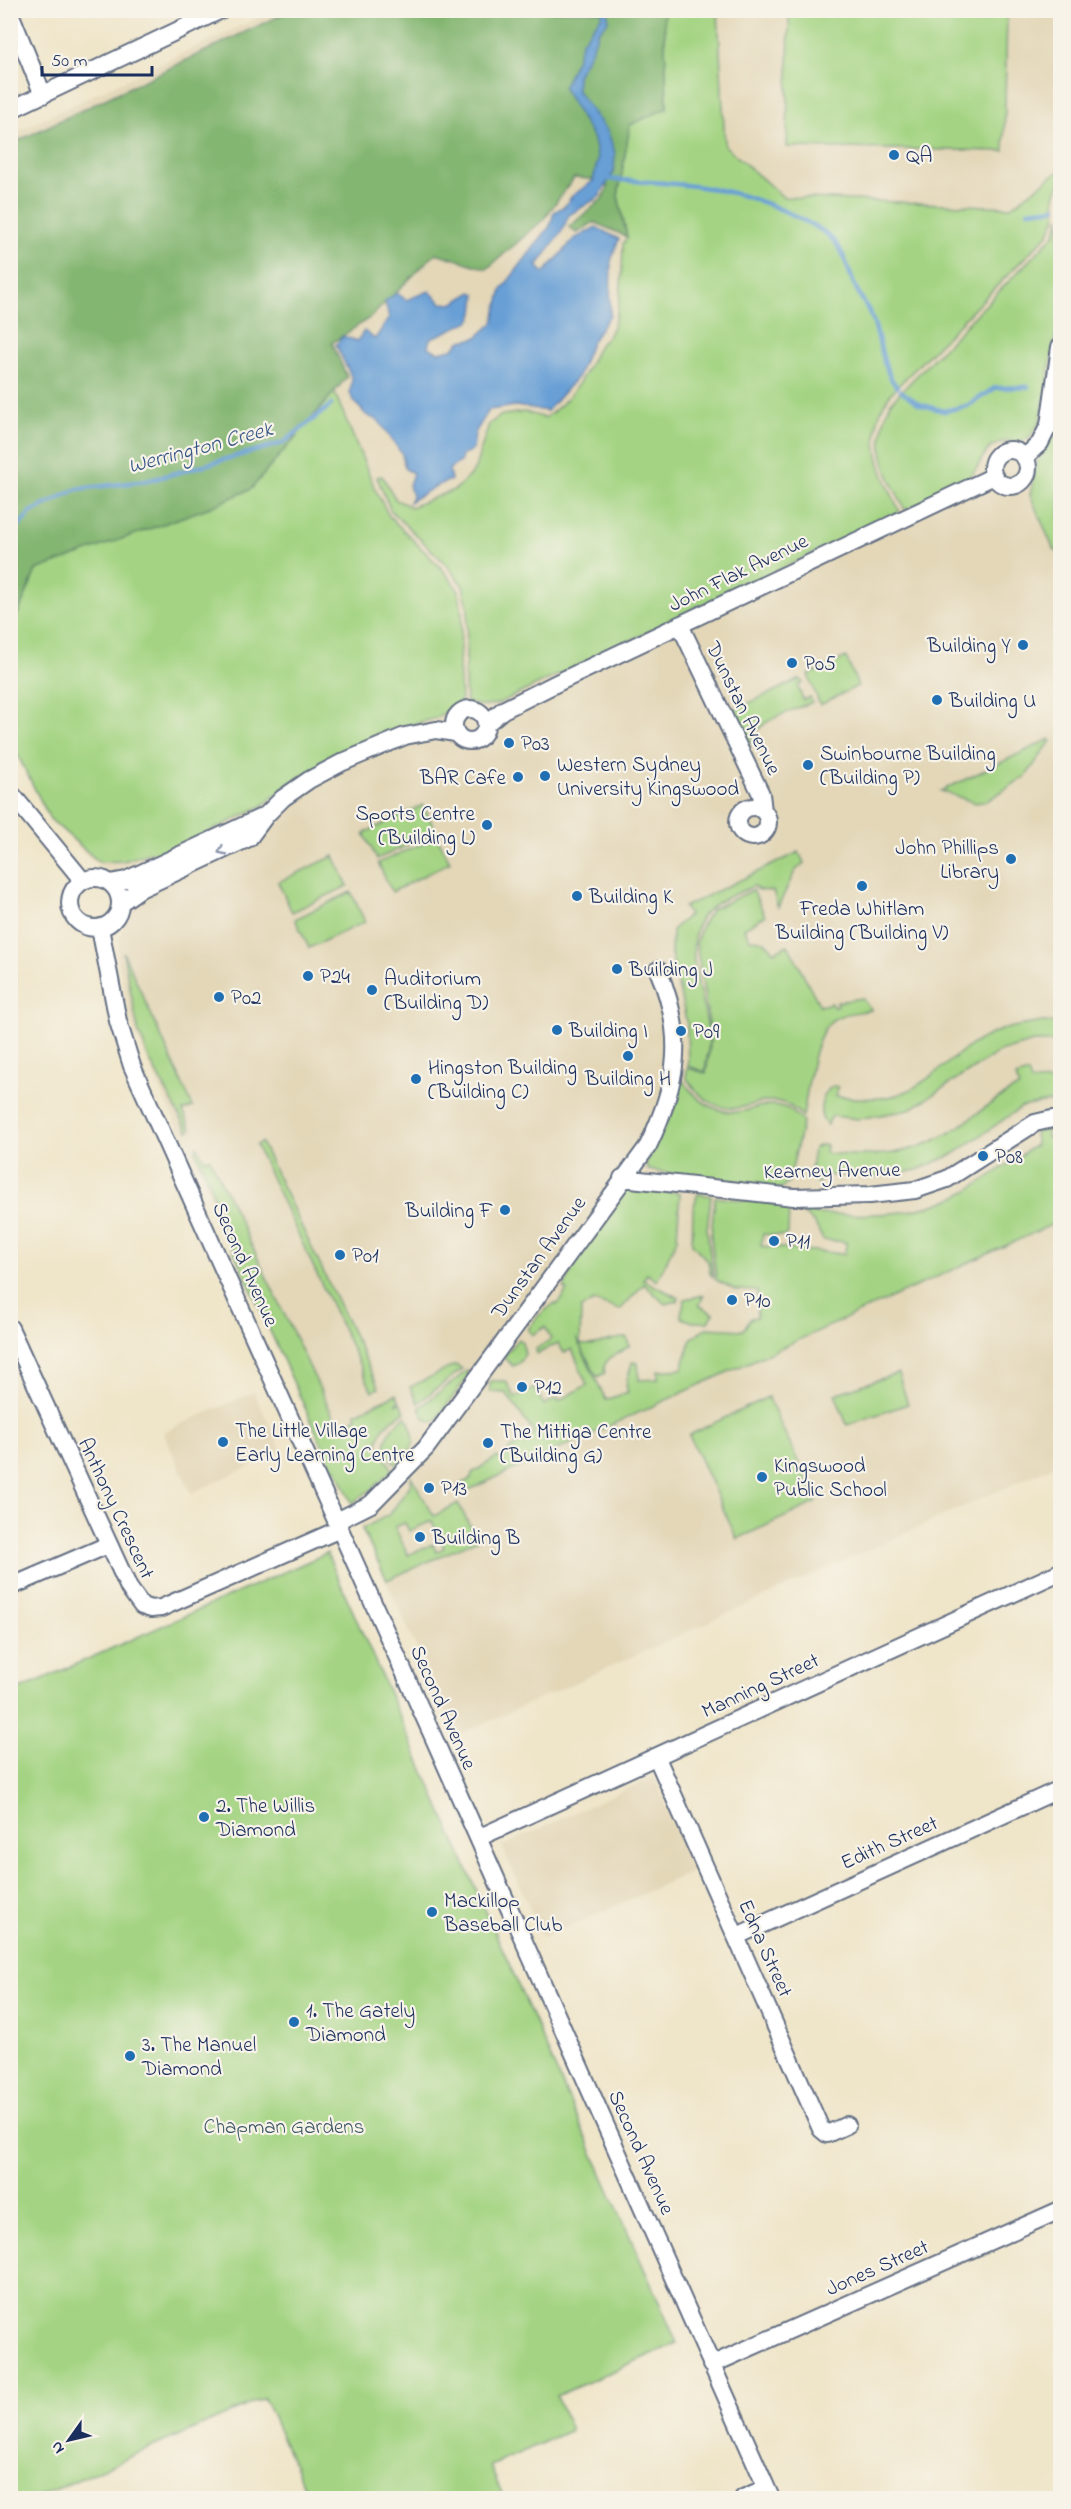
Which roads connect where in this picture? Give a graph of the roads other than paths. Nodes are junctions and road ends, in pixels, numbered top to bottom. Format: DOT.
graph roads {
  1 [pos="222,10"];
  2 [pos="10,13"];
  3 [pos="43,95"];
  4 [pos="10,110"];
  5 [pos="1060,347"];
  6 [pos="1025,456"];
  7 [pos="994,476"];
  8 [pos="680,625"];
  9 [pos="483,718"];
  10 [pos="455,726"];
  11 [pos="10,792"];
  12 [pos="763,811"];
  13 [pos="266,814"];
  14 [pos="82,881"];
  15 [pos="110,883"];
  16 [pos="120,903"];
  17 [pos="100,927"];
  18 [pos="658,970"];
  19 [pos="1060,1120"];
  20 [pos="622,1179"];
  21 [pos="10,1328"];
  22 [pos="338,1525"];
  23 [pos="108,1545"];
  24 [pos="1060,1572"];
  25 [pos="10,1587"];
  26 [pos="657,1758"];
  27 [pos="1060,1789"];
  28 [pos="478,1838"];
  29 [pos="737,1936"];
  30 [pos="847,2126"];
  31 [pos="1060,2210"];
  32 [pos="711,2365"];
  33 [pos="768,2494"];
  34 [pos="743,2499"];
  1 -- 3 [label="street"];
  2 -- 3 [label="street"];
  3 -- 4 [label="street"];
  5 -- 6 [label="street"];
  6 -- 7 [label="street"];
  6 -- 7 [label="street"];
  7 -- 8 [label="street, John Flak Avenue"];
  8 -- 9 [label="street, John Flak Avenue"];
  8 -- 12 [label="street, Dunstan Avenue"];
  9 -- 10 [label="street"];
  9 -- 10 [label="street"];
  10 -- 13 [label="street"];
  11 -- 14 [label="street"];
  13 -- 15 [label="street"];
  13 -- 16 [label="street, one-way"];
  14 -- 15 [label="street"];
  14 -- 17 [label="street"];
  15 -- 16 [label="street"];
  16 -- 17 [label="street"];
  17 -- 22 [label="street, Second Avenue"];
  18 -- 20 [label="street, Dunstan Avenue"];
  19 -- 20 [label="street, Kearney Avenue"];
  20 -- 22 [label="street, Dunstan Avenue"];
  21 -- 23 [label="street, Anthony Crescent"];
  22 -- 23 [label="street, Anthony Crescent"];
  22 -- 28 [label="street, Second Avenue"];
  23 -- 25 [label="street"];
  24 -- 26 [label="street, Manning Street"];
  26 -- 28 [label="street, Manning Street"];
  26 -- 29 [label="street, Edna Street"];
  27 -- 29 [label="street, Edith Street"];
  28 -- 32 [label="street, Second Avenue"];
  29 -- 30 [label="street, Edna Street"];
  31 -- 32 [label="street, Jones Street"];
  32 -- 33 [label="street, Second Avenue"];
  33 -- 34 [label="street"];
}
